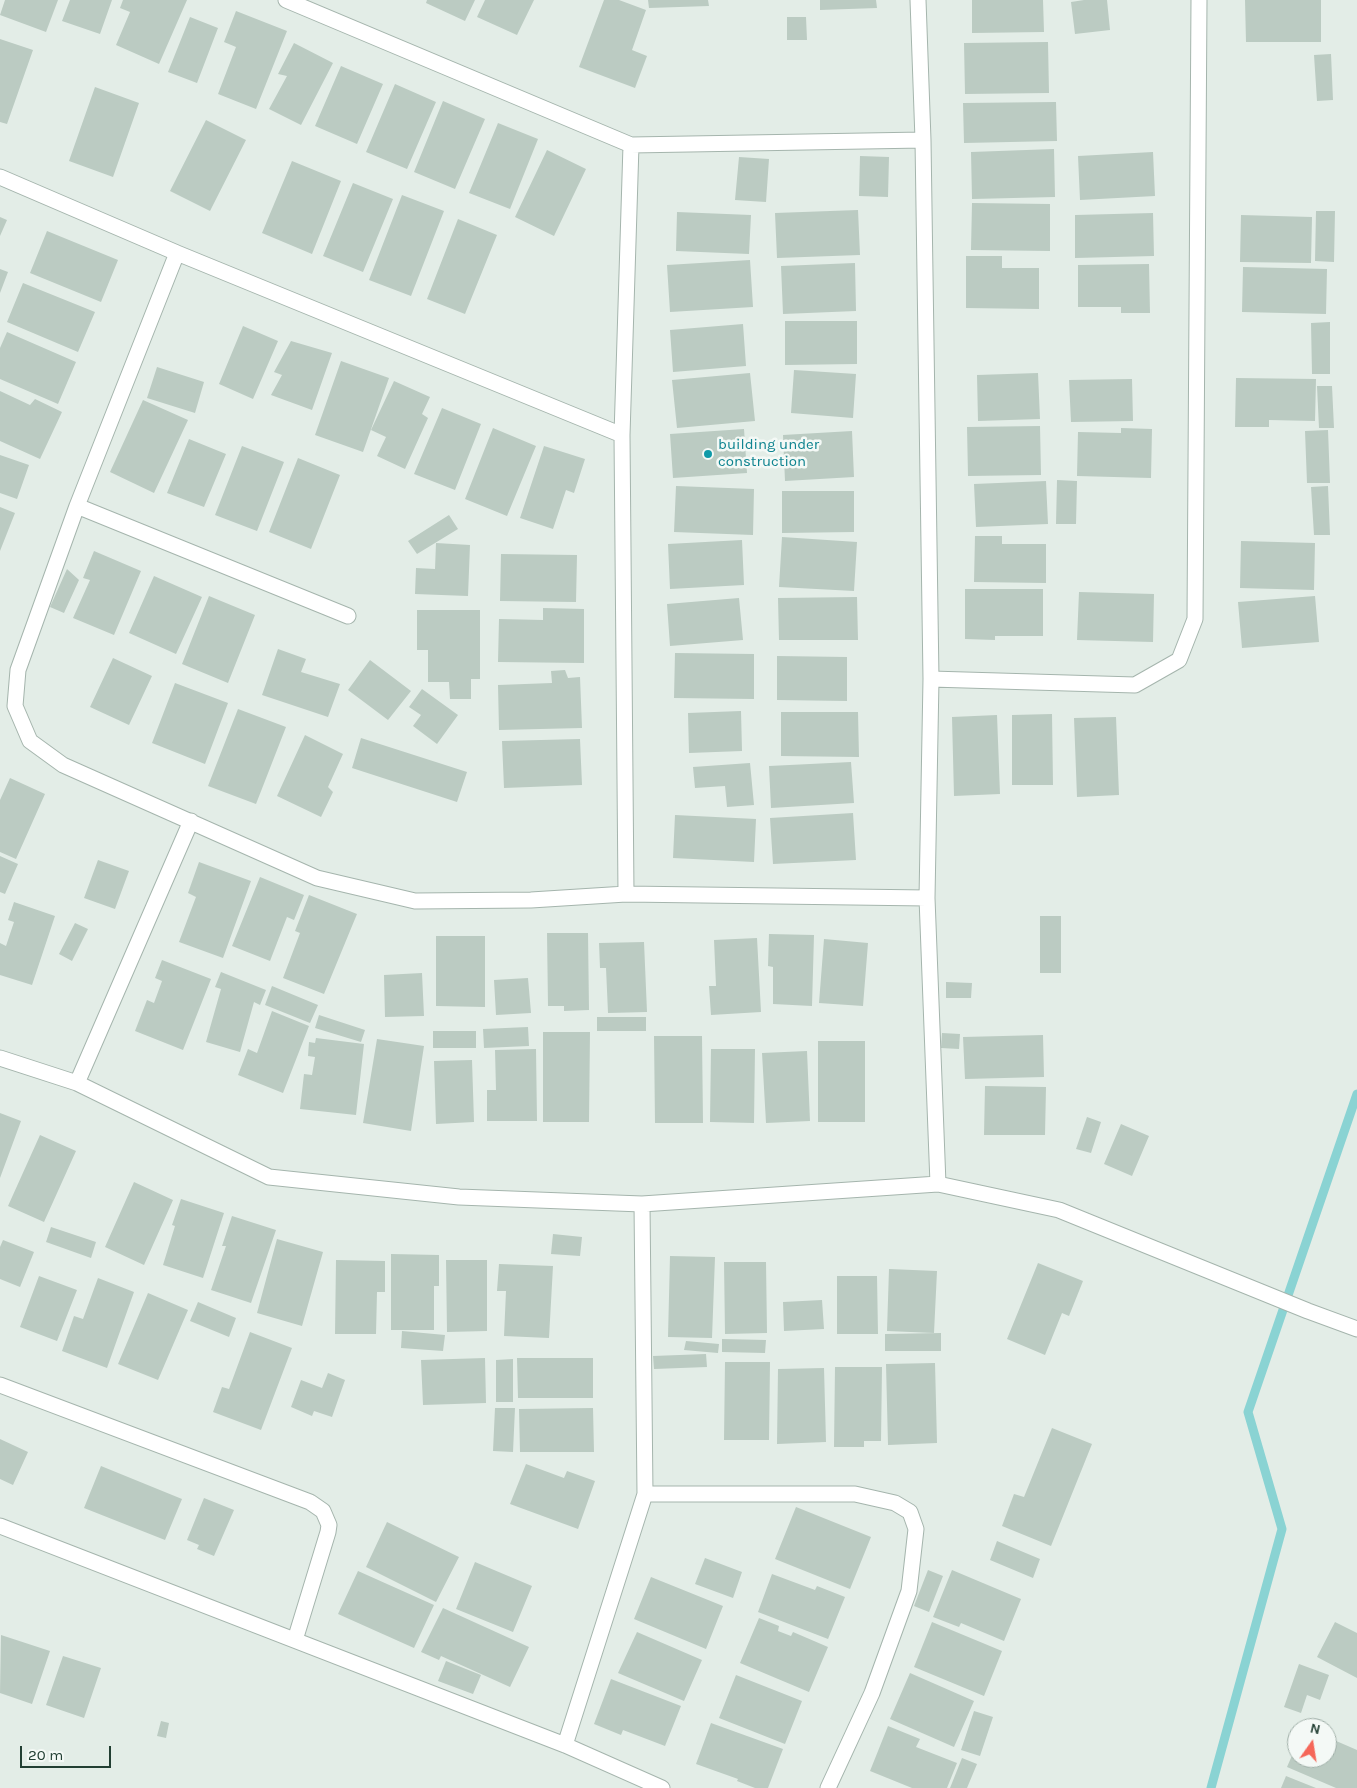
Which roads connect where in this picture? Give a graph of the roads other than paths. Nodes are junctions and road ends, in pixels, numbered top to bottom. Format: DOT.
graph roads {
  1 [pos="286,0"];
  2 [pos="918,0"];
  3 [pos="1199,0"];
  4 [pos="922,140"];
  5 [pos="631,145"];
  6 [pos="0,177"];
  7 [pos="177,253"];
  8 [pos="622,435"];
  9 [pos="77,506"];
  10 [pos="348,616"];
  11 [pos="932,679"];
  12 [pos="191,821"];
  13 [pos="626,894"];
  14 [pos="927,898"];
  15 [pos="0,1058"];
  16 [pos="77,1084"];
  17 [pos="938,1184"];
  18 [pos="642,1204"];
  19 [pos="1357,1329"];
  20 [pos="0,1385"];
  21 [pos="645,1494"];
  22 [pos="0,1526"];
  23 [pos="295,1640"];
  24 [pos="565,1745"];
  25 [pos="662,1788"];
  26 [pos="828,1788"];
  1 -- 5 [label="street"];
  2 -- 4 [label="street"];
  3 -- 11 [label="street"];
  4 -- 5 [label="street"];
  4 -- 11 [label="street"];
  5 -- 8 [label="street"];
  6 -- 7 [label="street"];
  7 -- 8 [label="street"];
  7 -- 9 [label="street"];
  8 -- 13 [label="street"];
  9 -- 10 [label="street"];
  9 -- 12 [label="street"];
  11 -- 14 [label="street"];
  12 -- 13 [label="street"];
  12 -- 16 [label="street"];
  13 -- 14 [label="street"];
  14 -- 17 [label="street"];
  15 -- 16 [label="street"];
  16 -- 18 [label="street"];
  17 -- 18 [label="street"];
  17 -- 19 [label="street"];
  18 -- 21 [label="street"];
  20 -- 23 [label="street"];
  21 -- 24 [label="street"];
  21 -- 26 [label="street"];
  22 -- 23 [label="street"];
  23 -- 24 [label="street"];
  24 -- 25 [label="street"];
}
